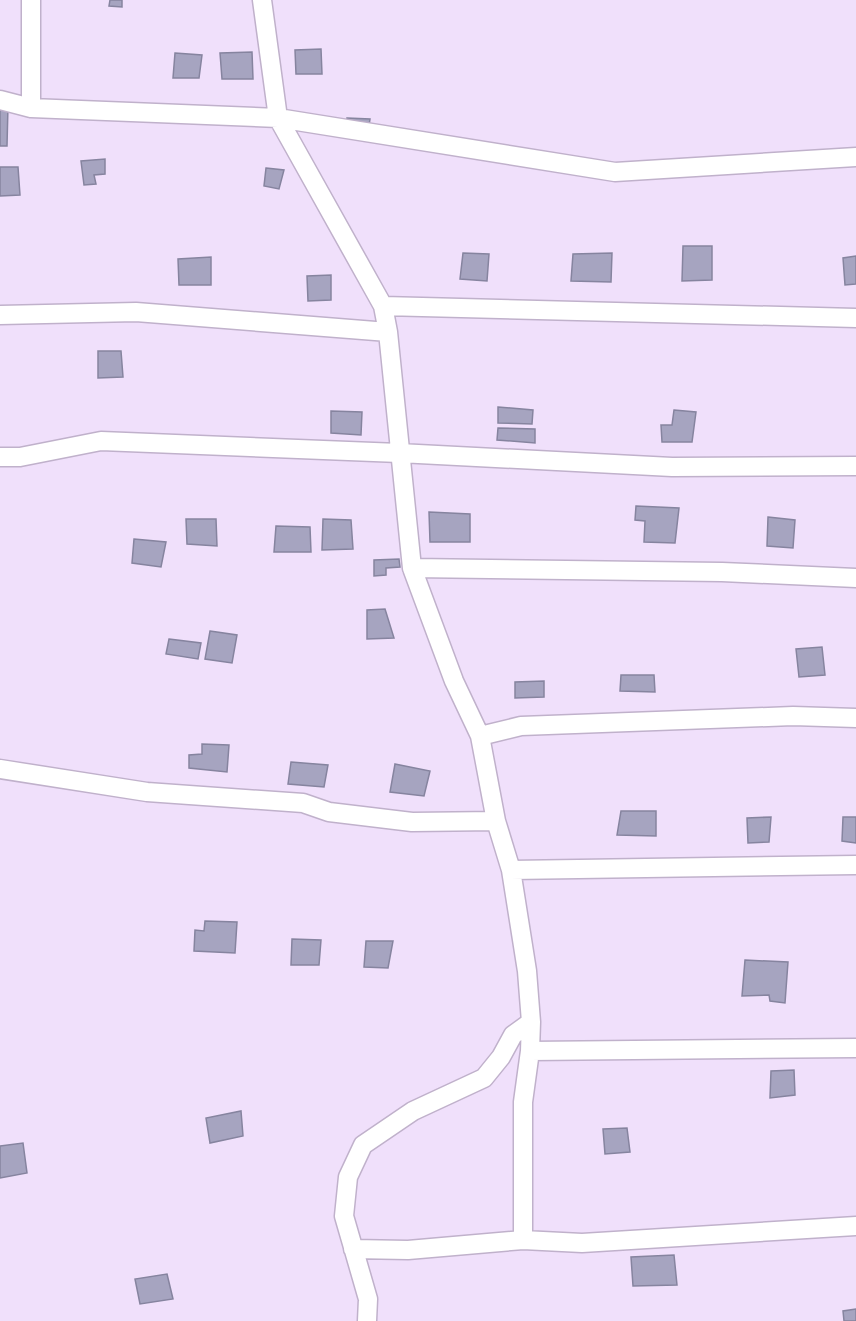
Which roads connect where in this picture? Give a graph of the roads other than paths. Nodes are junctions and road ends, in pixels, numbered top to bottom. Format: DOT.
graph roads {
  1 [pos="31,0"];
  2 [pos="262,0"];
  3 [pos="0,100"];
  4 [pos="31,108"];
  5 [pos="278,118"];
  6 [pos="856,157"];
  7 [pos="383,306"];
  8 [pos="0,315"];
  9 [pos="856,318"];
  10 [pos="388,332"];
  11 [pos="399,453"];
  12 [pos="0,457"];
  13 [pos="856,466"];
  14 [pos="412,568"];
  15 [pos="856,578"];
  16 [pos="856,718"];
  17 [pos="480,736"];
  18 [pos="0,769"];
  19 [pos="496,820"];
  20 [pos="856,865"];
  21 [pos="511,870"];
  22 [pos="531,1022"];
  23 [pos="856,1048"];
  24 [pos="530,1051"];
  25 [pos="856,1226"];
  26 [pos="523,1240"];
  27 [pos="353,1249"];
  28 [pos="367,1321"];
  1 -- 4 [label="street"];
  2 -- 5 [label="street"];
  3 -- 4 [label="street"];
  4 -- 5 [label="street"];
  5 -- 6 [label="street"];
  5 -- 7 [label="street"];
  7 -- 9 [label="street"];
  7 -- 10 [label="street"];
  8 -- 10 [label="street"];
  10 -- 11 [label="street"];
  11 -- 12 [label="street"];
  11 -- 13 [label="street"];
  11 -- 14 [label="street"];
  14 -- 15 [label="street"];
  14 -- 17 [label="street"];
  16 -- 17 [label="street"];
  17 -- 19 [label="street"];
  18 -- 19 [label="street"];
  19 -- 21 [label="street"];
  20 -- 21 [label="street"];
  21 -- 22 [label="street"];
  22 -- 24 [label="street"];
  22 -- 27 [label="street"];
  23 -- 24 [label="street"];
  24 -- 26 [label="street"];
  25 -- 26 [label="street"];
  26 -- 27 [label="street"];
  27 -- 28 [label="street"];
}
